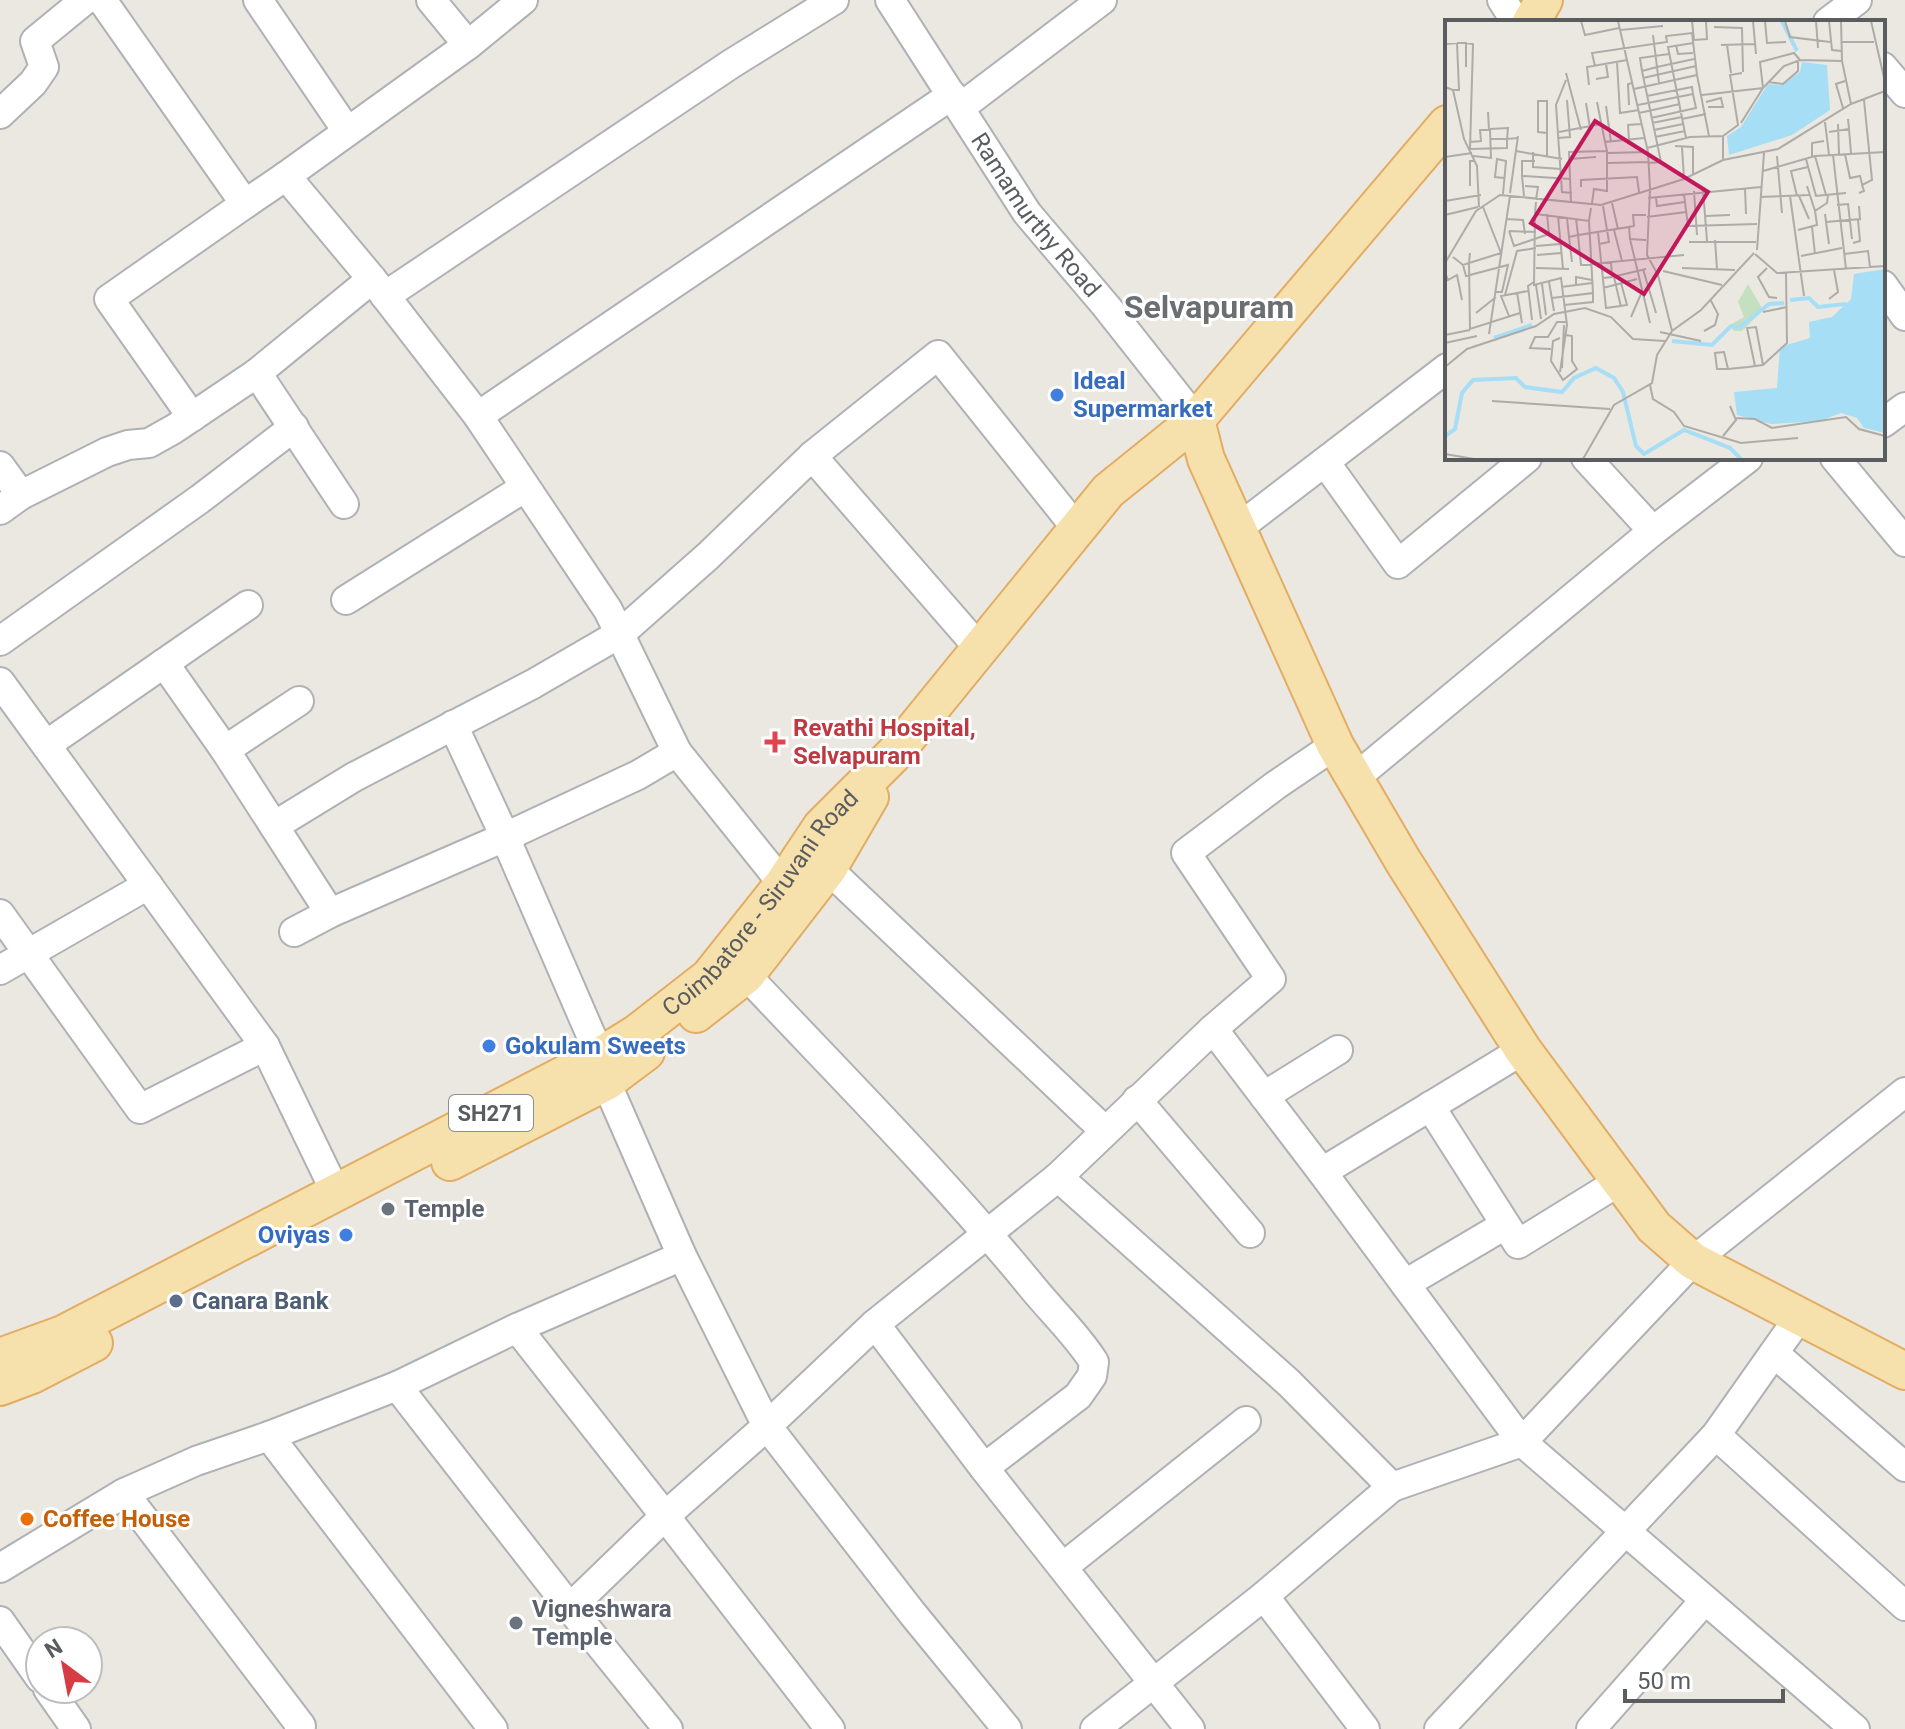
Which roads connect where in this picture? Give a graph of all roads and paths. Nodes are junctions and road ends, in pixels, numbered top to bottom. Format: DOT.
graph roads {
  1 [pos="85,0"];
  2 [pos="102,0"];
  3 [pos="258,0"];
  4 [pos="431,0"];
  5 [pos="523,0"];
  6 [pos="834,0"];
  7 [pos="890,0"];
  8 [pos="1102,0"];
  9 [pos="1502,0"];
  10 [pos="1544,0"];
  11 [pos="1515,20"];
  12 [pos="1532,20"];
  13 [pos="468,45"];
  14 [pos="1885,69"];
  15 [pos="1905,93"];
  16 [pos="956,101"];
  17 [pos="0,114"];
  18 [pos="1445,126"];
  19 [pos="347,131"];
  20 [pos="286,176"];
  21 [pos="245,204"];
  22 [pos="379,287"];
  23 [pos="1885,288"];
  24 [pos="1905,316"];
  25 [pos="1445,370"];
  26 [pos="257,373"];
  27 [pos="1905,407"];
  28 [pos="478,416"];
  29 [pos="192,417"];
  30 [pos="1196,420"];
  31 [pos="1885,422"];
  32 [pos="294,427"];
  33 [pos="812,456"];
  34 [pos="1206,459"];
  35 [pos="1144,460"];
  36 [pos="1525,460"];
  37 [pos="1588,460"];
  38 [pos="1745,460"];
  39 [pos="1837,460"];
  40 [pos="1325,462"];
  41 [pos="0,466"];
  42 [pos="524,488"];
  43 [pos="10,503"];
  44 [pos="344,504"];
  45 [pos="1077,529"];
  46 [pos="1237,529"];
  47 [pos="1653,531"];
  48 [pos="1905,542"];
  49 [pos="346,600"];
  50 [pos="248,605"];
  51 [pos="621,633"];
  52 [pos="0,641"];
  53 [pos="979,648"];
  54 [pos="164,663"];
  55 [pos="0,682"];
  56 [pos="299,701"];
  57 [pos="453,725"];
  58 [pos="46,745"];
  59 [pos="1335,745"];
  60 [pos="225,750"];
  61 [pos="677,752"];
  62 [pos="894,754"];
  63 [pos="1355,778"];
  64 [pos="274,826"];
  65 [pos="505,837"];
  66 [pos="828,869"];
  67 [pos="783,884"];
  68 [pos="148,885"];
  69 [pos="330,913"];
  70 [pos="0,914"];
  71 [pos="294,932"];
  72 [pos="30,954"];
  73 [pos="0,970"];
  74 [pos="746,975"];
  75 [pos="1213,1029"];
  76 [pos="265,1046"];
  77 [pos="1338,1050"];
  78 [pos="1523,1050"];
  79 [pos="603,1069"];
  80 [pos="1905,1092"];
  81 [pos="1264,1096"];
  82 [pos="1137,1100"];
  83 [pos="1430,1106"];
  84 [pos="1104,1130"];
  85 [pos="1322,1172"];
  86 [pos="1058,1177"];
  87 [pos="1620,1181"];
  88 [pos="336,1193"];
  89 [pos="1505,1225"];
  90 [pos="988,1233"];
  91 [pos="1250,1233"];
  92 [pos="682,1256"];
  93 [pos="1693,1261"];
  94 [pos="1405,1284"];
  95 [pos="1800,1316"];
  96 [pos="875,1324"];
  97 [pos="517,1328"];
  98 [pos="1774,1353"];
  99 [pos="0,1357"];
  100 [pos="1905,1371"];
  101 [pos="397,1386"];
  102 [pos="0,1387"];
  103 [pos="1246,1421"];
  104 [pos="767,1426"];
  105 [pos="1716,1435"];
  106 [pos="269,1436"];
  107 [pos="1522,1442"];
  108 [pos="1905,1467"];
  109 [pos="984,1468"];
  110 [pos="1392,1487"];
  111 [pos="124,1493"];
  112 [pos="665,1516"];
  113 [pos="1625,1531"];
  114 [pos="1063,1567"];
  115 [pos="0,1568"];
  116 [pos="1264,1596"];
  117 [pos="1705,1600"];
  118 [pos="1905,1606"];
  119 [pos="570,1608"];
  120 [pos="0,1621"];
  121 [pos="24,1655"];
  122 [pos="1153,1683"];
  123 [pos="59,1705"];
  124 [pos="76,1729"];
  125 [pos="299,1729"];
  126 [pos="493,1729"];
  127 [pos="668,1729"];
  128 [pos="830,1729"];
  129 [pos="1007,1729"];
  130 [pos="1095,1729"];
  131 [pos="1190,1729"];
  132 [pos="1365,1729"];
  133 [pos="1439,1729"];
  134 [pos="1591,1729"];
  135 [pos="1855,1729"];
  1 -- 17 [label="street"];
  2 -- 21 [label="street"];
  3 -- 19 [label="street"];
  4 -- 13 [label="street"];
  5 -- 13 [label="street"];
  6 -- 22 [label="street"];
  7 -- 16 [label="street, Ramamurthy Road"];
  8 -- 16 [label="street"];
  9 -- 11 [label="street"];
  10 -- 12 [label="main road"];
  13 -- 19 [label="street"];
  14 -- 15 [label="street"];
  16 -- 28 [label="street"];
  16 -- 30 [label="street, Ramamurthy Road"];
  18 -- 30 [label="main road, Coimbatore - Siruvani Road / SH271"];
  19 -- 20 [label="street"];
  20 -- 21 [label="street"];
  20 -- 22 [label="street"];
  21 -- 29 [label="street"];
  22 -- 26 [label="street"];
  22 -- 28 [label="street"];
  23 -- 24 [label="street"];
  25 -- 40 [label="street"];
  26 -- 29 [label="street"];
  26 -- 32 [label="street"];
  27 -- 31 [label="street"];
  28 -- 42 [label="street"];
  29 -- 43 [label="street"];
  30 -- 34 [label="main road"];
  30 -- 35 [label="main road, Coimbatore - Siruvani Road / SH271"];
  32 -- 44 [label="street"];
  32 -- 52 [label="street"];
  33 -- 45 [label="street"];
  33 -- 51 [label="street"];
  33 -- 53 [label="street"];
  34 -- 35 [label="main road"];
  34 -- 46 [label="main road"];
  35 -- 45 [label="main road, Coimbatore - Siruvani Road / SH271"];
  36 -- 40 [label="street"];
  37 -- 47 [label="street"];
  38 -- 47 [label="street"];
  39 -- 48 [label="street"];
  40 -- 46 [label="street"];
  41 -- 43 [label="street"];
  42 -- 49 [label="street"];
  42 -- 51 [label="street"];
  45 -- 53 [label="main road, Coimbatore - Siruvani Road / SH271"];
  46 -- 59 [label="main road"];
  47 -- 63 [label="street"];
  50 -- 54 [label="street"];
  51 -- 57 [label="street"];
  51 -- 61 [label="street"];
  53 -- 62 [label="main road, Coimbatore - Siruvani Road / SH271"];
  54 -- 58 [label="street"];
  54 -- 60 [label="street"];
  55 -- 58 [label="street"];
  56 -- 60 [label="street"];
  57 -- 64 [label="street"];
  57 -- 65 [label="street"];
  58 -- 68 [label="street"];
  59 -- 63 [label="main road"];
  59 -- 75 [label="street"];
  60 -- 64 [label="street"];
  61 -- 65 [label="street"];
  61 -- 67 [label="street"];
  62 -- 66 [label="main road"];
  62 -- 67 [label="main road, Coimbatore - Siruvani Road / SH271"];
  63 -- 78 [label="main road"];
  64 -- 69 [label="street"];
  65 -- 69 [label="street"];
  65 -- 79 [label="street"];
  66 -- 74 [label="main road"];
  66 -- 84 [label="street"];
  67 -- 79 [label="main road, Coimbatore - Siruvani Road / SH271"];
  68 -- 72 [label="street"];
  68 -- 76 [label="street"];
  69 -- 71 [label="street"];
  70 -- 72 [label="street"];
  72 -- 73 [label="street"];
  72 -- 76 [label="street"];
  74 -- 79 [label="main road"];
  74 -- 90 [label="street"];
  75 -- 81 [label="street"];
  75 -- 82 [label="street"];
  76 -- 88 [label="street"];
  77 -- 81 [label="street"];
  78 -- 83 [label="street"];
  78 -- 87 [label="main road"];
  79 -- 88 [label="main road, Coimbatore - Siruvani Road / SH271"];
  79 -- 92 [label="street"];
  79 -- 102 [label="main road"];
  80 -- 93 [label="street"];
  81 -- 85 [label="street"];
  82 -- 84 [label="street"];
  82 -- 91 [label="street"];
  83 -- 85 [label="street"];
  83 -- 89 [label="street"];
  84 -- 86 [label="street"];
  85 -- 94 [label="street"];
  86 -- 90 [label="street"];
  86 -- 110 [label="street"];
  87 -- 89 [label="street"];
  87 -- 93 [label="main road"];
  88 -- 99 [label="main road, Coimbatore - Siruvani Road / SH271"];
  89 -- 94 [label="street"];
  90 -- 96 [label="street"];
  90 -- 109 [label="street"];
  92 -- 97 [label="street"];
  92 -- 104 [label="street"];
  93 -- 95 [label="main road"];
  93 -- 107 [label="street"];
  94 -- 107 [label="street"];
  95 -- 98 [label="street"];
  95 -- 100 [label="main road"];
  96 -- 104 [label="street"];
  96 -- 109 [label="street"];
  97 -- 101 [label="street"];
  97 -- 112 [label="street"];
  98 -- 105 [label="street"];
  98 -- 108 [label="street"];
  101 -- 106 [label="street"];
  101 -- 119 [label="street"];
  103 -- 114 [label="street"];
  104 -- 112 [label="street"];
  104 -- 129 [label="street"];
  105 -- 113 [label="street"];
  105 -- 118 [label="street"];
  106 -- 111 [label="street"];
  106 -- 126 [label="street"];
  107 -- 110 [label="street"];
  107 -- 113 [label="street"];
  109 -- 114 [label="street"];
  110 -- 116 [label="street"];
  111 -- 115 [label="street"];
  111 -- 125 [label="street"];
  112 -- 119 [label="street"];
  112 -- 128 [label="street"];
  113 -- 117 [label="street"];
  113 -- 133 [label="street"];
  114 -- 122 [label="street"];
  116 -- 122 [label="street"];
  116 -- 132 [label="street"];
  117 -- 134 [label="street"];
  117 -- 135 [label="street"];
  119 -- 127 [label="street"];
  120 -- 121 [label="street"];
  122 -- 130 [label="street"];
  122 -- 131 [label="street"];
  123 -- 124 [label="street"];
}
